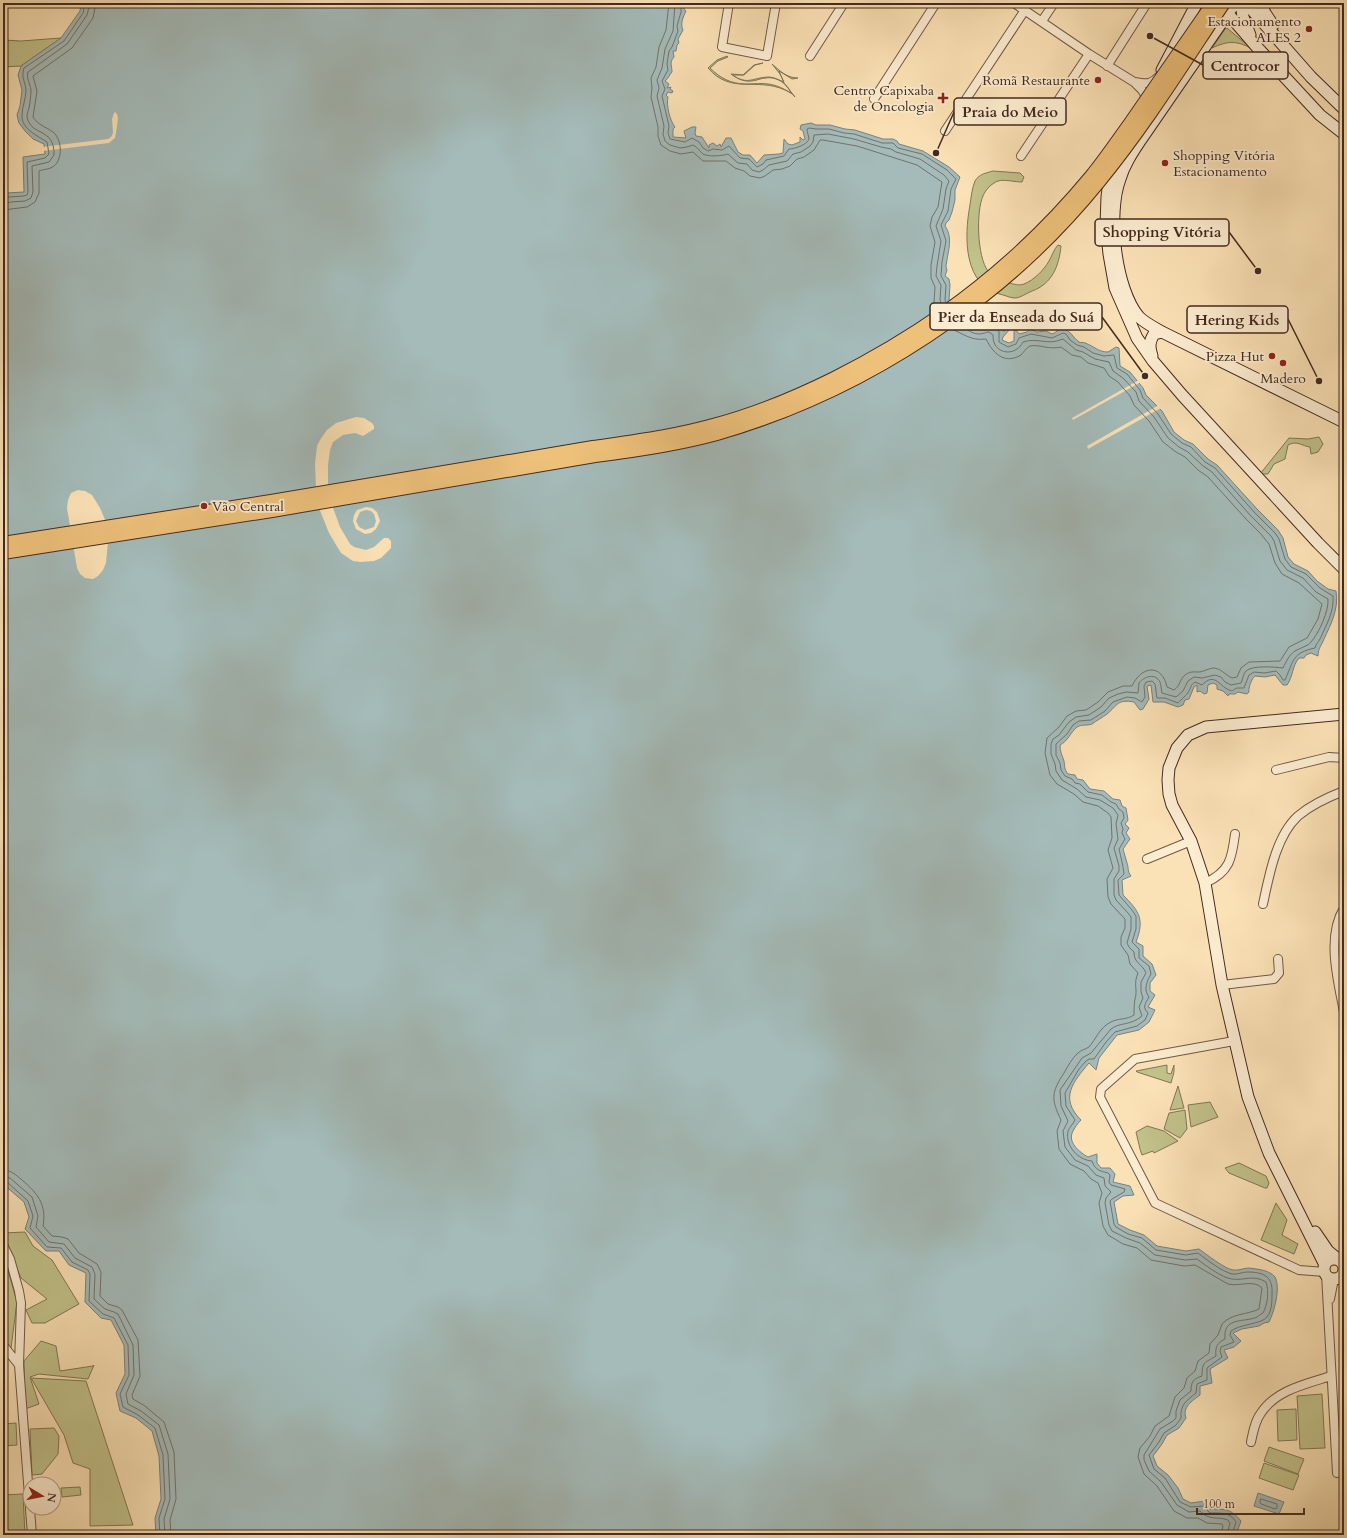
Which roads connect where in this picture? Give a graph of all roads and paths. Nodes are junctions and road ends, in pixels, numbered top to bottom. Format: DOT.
graph roads {
  1 [pos="729,3"];
  2 [pos="776,3"];
  3 [pos="844,3"];
  4 [pos="936,3"];
  5 [pos="1014,3"];
  6 [pos="1054,3"];
  7 [pos="1147,3"];
  8 [pos="1197,3"];
  9 [pos="1213,3"];
  10 [pos="1218,3"];
  11 [pos="1235,3"];
  12 [pos="1241,3"];
  13 [pos="1246,3"];
  14 [pos="1261,3"];
  15 [pos="1226,8"];
  16 [pos="1025,10"];
  17 [pos="1042,21"];
  18 [pos="1255,45"];
  19 [pos="1289,51"];
  20 [pos="1089,54"];
  21 [pos="810,56"];
  22 [pos="1107,66"];
  23 [pos="1158,76"];
  24 [pos="1134,82"];
  25 [pos="874,99"];
  26 [pos="1144,104"];
  27 [pos="1344,109"];
  28 [pos="945,131"];
  29 [pos="1344,134"];
  30 [pos="1021,156"];
  31 [pos="1162,332"];
  32 [pos="1153,361"];
  33 [pos="1344,422"];
  34 [pos="3,543"];
  35 [pos="3,553"];
  36 [pos="1344,569"];
  37 [pos="1344,714"];
  38 [pos="1344,758"];
  39 [pos="1276,770"];
  40 [pos="1344,791"];
  41 [pos="1235,834"];
  42 [pos="1191,841"];
  43 [pos="1147,859"];
  44 [pos="1205,883"];
  45 [pos="1263,904"];
  46 [pos="1344,908"];
  47 [pos="1278,959"];
  48 [pos="1222,985"];
  49 [pos="1344,1012"];
  50 [pos="1234,1041"];
  51 [pos="1299,1211"];
  52 [pos="3,1246"];
  53 [pos="1341,1261"];
  54 [pos="1332,1274"];
  55 [pos="3,1345"];
  56 [pos="19,1365"];
  57 [pos="1331,1376"];
  58 [pos="1251,1442"];
  59 [pos="1337,1473"];
  60 [pos="32,1535"];
  1 -- 2 [label="street"];
  3 -- 21 [label="street"];
  4 -- 25 [label="street"];
  5 -- 16 [label="street"];
  6 -- 17 [label="street"];
  7 -- 22 [label="street"];
  8 -- 23 [label="street"];
  9 -- 34 [label="main road, bridge"];
  10 -- 15 [label="street"];
  11 -- 15 [label="street"];
  12 -- 18 [label="street"];
  13 -- 19 [label="street"];
  14 -- 19 [label="street"];
  15 -- 18 [label="street"];
  15 -- 31 [label="street"];
  15 -- 35 [label="main road, bridge"];
  16 -- 17 [label="street"];
  16 -- 28 [label="street"];
  17 -- 20 [label="street"];
  18 -- 29 [label="street"];
  19 -- 27 [label="street"];
  20 -- 22 [label="street"];
  20 -- 30 [label="street"];
  22 -- 24 [label="street"];
  23 -- 24 [label="street"];
  23 -- 26 [label="street"];
  24 -- 26 [label="street"];
  26 -- 32 [label="street"];
  31 -- 32 [label="street"];
  31 -- 33 [label="street"];
  32 -- 36 [label="street"];
  37 -- 42 [label="street"];
  38 -- 39 [label="street"];
  40 -- 45 [label="street"];
  41 -- 44 [label="street"];
  42 -- 43 [label="street"];
  42 -- 44 [label="street"];
  44 -- 48 [label="street"];
  46 -- 49 [label="street"];
  47 -- 48 [label="street"];
  48 -- 50 [label="street"];
  50 -- 51 [label="street"];
  50 -- 54 [label="street"];
  51 -- 53 [label="street"];
  51 -- 54 [label="street"];
  52 -- 56 [label="street"];
  53 -- 54 [label="street"];
  53 -- 54 [label="street"];
  54 -- 57 [label="street"];
  55 -- 56 [label="street"];
  56 -- 60 [label="street"];
  57 -- 58 [label="street"];
  57 -- 59 [label="street"];
}
